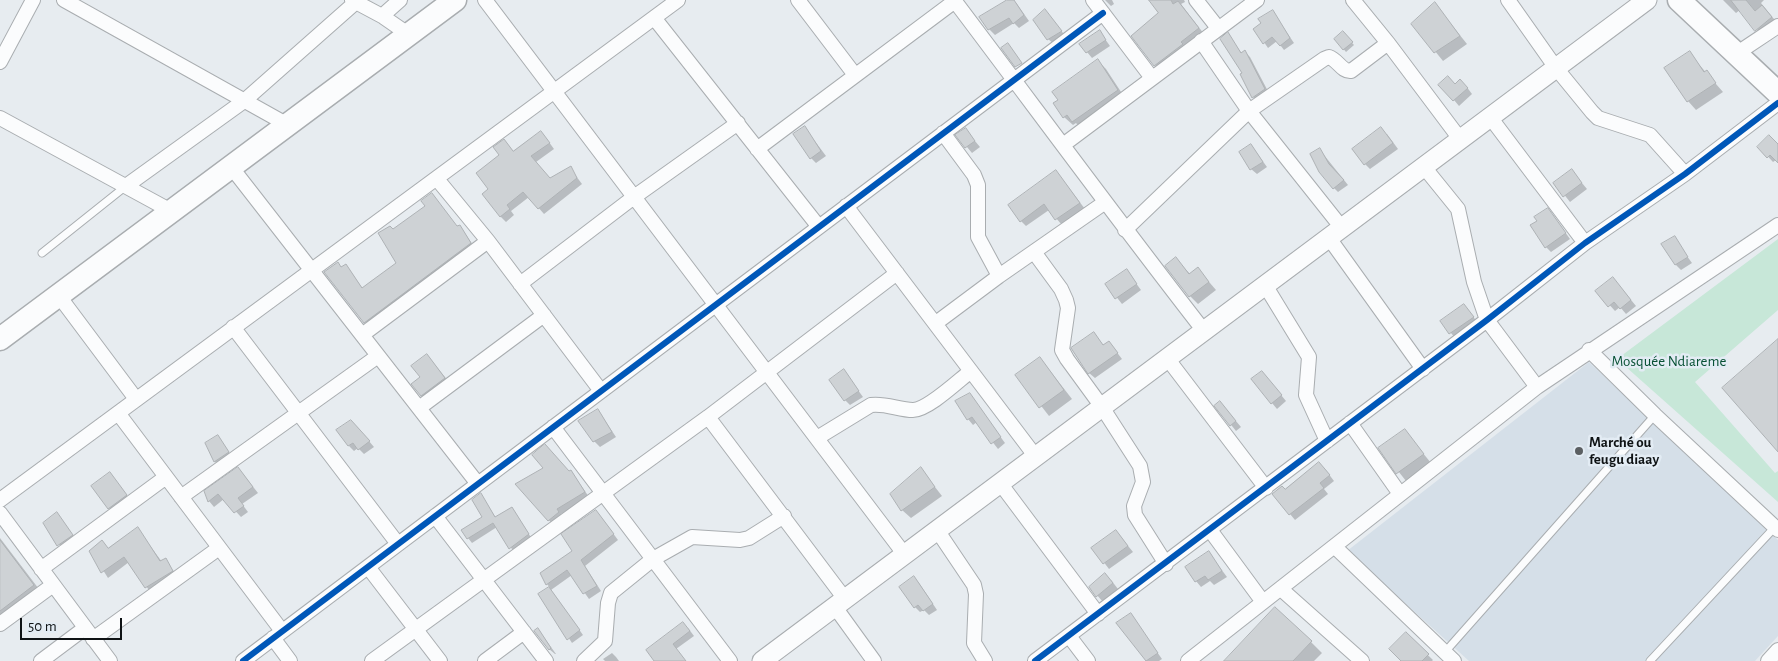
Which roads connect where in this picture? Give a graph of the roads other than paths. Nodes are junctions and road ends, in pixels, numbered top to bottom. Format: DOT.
graph roads {
  1 [pos="33,0"];
  2 [pos="64,0"];
  3 [pos="400,0"];
  4 [pos="455,0"];
  5 [pos="485,0"];
  6 [pos="678,0"];
  7 [pos="798,0"];
  8 [pos="1092,0"];
  9 [pos="1196,0"];
  10 [pos="1257,0"];
  11 [pos="1508,0"];
  12 [pos="1647,0"];
  13 [pos="1678,0"];
  14 [pos="354,1"];
  15 [pos="954,1"];
  16 [pos="1355,1"];
  17 [pos="1103,13"];
  18 [pos="382,16"];
  19 [pos="655,18"];
  20 [pos="1778,26"];
  21 [pos="1218,28"];
  22 [pos="408,34"];
  23 [pos="1201,41"];
  24 [pos="1388,43"];
  25 [pos="1736,54"];
  26 [pos="0,62"];
  27 [pos="1556,68"];
  28 [pos="855,75"];
  29 [pos="1152,78"];
  30 [pos="1014,80"];
  31 [pos="555,93"];
  32 [pos="1778,93"];
  33 [pos="244,101"];
  34 [pos="1778,103"];
  35 [pos="1250,111"];
  36 [pos="1490,117"];
  37 [pos="0,118"];
  38 [pos="738,123"];
  39 [pos="288,125"];
  40 [pos="943,134"];
  41 [pos="1460,139"];
  42 [pos="1063,145"];
  43 [pos="757,149"];
  44 [pos="1424,166"];
  45 [pos="232,168"];
  46 [pos="1685,174"];
  47 [pos="437,179"];
  48 [pos="126,186"];
  49 [pos="634,197"];
  50 [pos="1104,203"];
  51 [pos="846,206"];
  52 [pos="174,212"];
  53 [pos="1778,225"];
  54 [pos="819,227"];
  55 [pos="1125,230"];
  56 [pos="1335,233"];
  57 [pos="488,241"];
  58 [pos="1585,243"];
  59 [pos="1034,252"];
  60 [pos="42,254"];
  61 [pos="311,269"];
  62 [pos="897,273"];
  63 [pos="999,276"];
  64 [pos="520,284"];
  65 [pos="1265,285"];
  66 [pos="60,296"];
  67 [pos="716,305"];
  68 [pos="544,315"];
  69 [pos="1487,320"];
  70 [pos="936,323"];
  71 [pos="233,327"];
  72 [pos="1204,331"];
  73 [pos="362,335"];
  74 [pos="0,338"];
  75 [pos="1589,350"];
  76 [pos="378,356"];
  77 [pos="1167,358"];
  78 [pos="1423,369"];
  79 [pos="766,371"];
  80 [pos="971,371"];
  81 [pos="1537,387"];
  82 [pos="601,391"];
  83 [pos="136,399"];
  84 [pos="1102,407"];
  85 [pos="419,408"];
  86 [pos="118,413"];
  87 [pos="300,415"];
  88 [pos="1655,415"];
  89 [pos="708,417"];
  90 [pos="1350,423"];
  91 [pos="553,427"];
  92 [pos="816,438"];
  93 [pos="1327,441"];
  94 [pos="1036,457"];
  95 [pos="166,477"];
  96 [pos="1000,483"];
  97 [pos="478,484"];
  98 [pos="1266,488"];
  99 [pos="603,494"];
  100 [pos="1400,494"];
  101 [pos="182,497"];
  102 [pos="0,500"];
  103 [pos="0,513"];
  104 [pos="435,516"];
  105 [pos="784,516"];
  106 [pos="1776,528"];
  107 [pos="937,530"];
  108 [pos="1210,530"];
  109 [pos="398,544"];
  110 [pos="1334,547"];
  111 [pos="219,548"];
  112 [pos="905,554"];
  113 [pos="653,560"];
  114 [pos="1166,564"];
  115 [pos="368,567"];
  116 [pos="41,569"];
  117 [pos="485,580"];
  118 [pos="53,584"];
  119 [pos="1281,589"];
  120 [pos="1263,602"];
  121 [pos="840,603"];
  122 [pos="1098,614"];
  123 [pos="0,624"];
  124 [pos="415,628"];
  125 [pos="524,632"];
  126 [pos="89,633"];
  127 [pos="278,635"];
  128 [pos="1069,636"];
  129 [pos="1778,650"];
  130 [pos="1450,657"];
  131 [pos="769,659"];
  132 [pos="1191,660"];
  133 [pos="41,661"];
  134 [pos="110,661"];
  135 [pos="243,661"];
  136 [pos="290,661"];
  137 [pos="372,661"];
  138 [pos="440,661"];
  139 [pos="485,661"];
  140 [pos="546,661"];
  141 [pos="584,661"];
  142 [pos="730,661"];
  143 [pos="874,661"];
  144 [pos="985,661"];
  145 [pos="1035,661"];
  146 [pos="1088,661"];
  147 [pos="1362,661"];
  148 [pos="1650,661"];
  149 [pos="1768,661"];
  1 -- 26 [label="street"];
  2 -- 33 [label="street"];
  3 -- 18 [label="street"];
  4 -- 22 [label="highway"];
  5 -- 31 [label="street"];
  6 -- 19 [label="street"];
  7 -- 28 [label="street"];
  8 -- 17 [label="street"];
  9 -- 21 [label="street"];
  10 -- 21 [label="street"];
  11 -- 27 [label="street"];
  12 -- 27 [label="main road"];
  13 -- 25 [label="highway"];
  14 -- 18 [label="street"];
  14 -- 33 [label="street"];
  15 -- 28 [label="street"];
  15 -- 30 [label="street"];
  16 -- 24 [label="street"];
  17 -- 29 [label="street"];
  17 -- 30 [label="street"];
  18 -- 22 [label="street"];
  19 -- 31 [label="street"];
  19 -- 38 [label="street"];
  20 -- 25 [label="street"];
  21 -- 23 [label="street"];
  22 -- 39 [label="highway"];
  23 -- 29 [label="street"];
  23 -- 35 [label="street"];
  24 -- 35 [label="street"];
  24 -- 41 [label="street"];
  25 -- 32 [label="highway"];
  27 -- 36 [label="main road"];
  27 -- 46 [label="street"];
  28 -- 43 [label="street"];
  29 -- 42 [label="street"];
  30 -- 40 [label="street"];
  30 -- 42 [label="street"];
  31 -- 47 [label="street"];
  31 -- 49 [label="street"];
  33 -- 39 [label="street"];
  33 -- 48 [label="street"];
  34 -- 46 [label="street"];
  35 -- 55 [label="street"];
  35 -- 56 [label="street"];
  36 -- 41 [label="main road"];
  36 -- 58 [label="street"];
  37 -- 48 [label="street"];
  38 -- 43 [label="street"];
  38 -- 49 [label="street"];
  39 -- 45 [label="highway"];
  40 -- 51 [label="street"];
  40 -- 63 [label="street"];
  41 -- 44 [label="main road"];
  42 -- 50 [label="street"];
  43 -- 54 [label="street"];
  44 -- 56 [label="main road"];
  44 -- 69 [label="street"];
  45 -- 52 [label="highway"];
  45 -- 61 [label="street"];
  46 -- 58 [label="street"];
  47 -- 57 [label="street"];
  47 -- 61 [label="street"];
  48 -- 52 [label="street"];
  48 -- 60 [label="lane"];
  49 -- 64 [label="street"];
  49 -- 67 [label="street"];
  50 -- 55 [label="street"];
  50 -- 59 [label="street"];
  51 -- 54 [label="street"];
  51 -- 62 [label="street"];
  52 -- 66 [label="highway"];
  53 -- 75 [label="street"];
  54 -- 67 [label="street"];
  55 -- 72 [label="street"];
  56 -- 65 [label="main road"];
  56 -- 78 [label="street"];
  57 -- 64 [label="street"];
  57 -- 73 [label="street"];
  58 -- 69 [label="street"];
  59 -- 63 [label="street"];
  59 -- 84 [label="street"];
  61 -- 71 [label="street"];
  61 -- 73 [label="street"];
  62 -- 70 [label="street"];
  62 -- 79 [label="street"];
  63 -- 70 [label="street"];
  64 -- 68 [label="street"];
  65 -- 72 [label="main road"];
  65 -- 93 [label="street"];
  66 -- 74 [label="highway"];
  66 -- 83 [label="street"];
  67 -- 79 [label="street"];
  67 -- 82 [label="street"];
  68 -- 82 [label="street"];
  68 -- 85 [label="street"];
  69 -- 78 [label="street"];
  69 -- 81 [label="street"];
  70 -- 80 [label="street"];
  71 -- 83 [label="street"];
  71 -- 87 [label="street"];
  72 -- 77 [label="main road"];
  73 -- 76 [label="street"];
  75 -- 81 [label="street"];
  75 -- 88 [label="street"];
  76 -- 85 [label="street"];
  76 -- 87 [label="street"];
  77 -- 84 [label="main road"];
  77 -- 98 [label="street"];
  78 -- 90 [label="street"];
  79 -- 89 [label="street"];
  79 -- 92 [label="street"];
  80 -- 92 [label="street"];
  80 -- 94 [label="street"];
  81 -- 100 [label="street"];
  82 -- 91 [label="street"];
  83 -- 86 [label="street"];
  84 -- 94 [label="main road"];
  84 -- 114 [label="street"];
  85 -- 97 [label="street"];
  86 -- 95 [label="street"];
  86 -- 102 [label="street"];
  87 -- 101 [label="street"];
  87 -- 109 [label="street"];
  88 -- 106 [label="street"];
  88 -- 130 [label="lane"];
  89 -- 99 [label="street"];
  89 -- 105 [label="street"];
  90 -- 93 [label="street"];
  90 -- 100 [label="street"];
  91 -- 97 [label="street"];
  91 -- 99 [label="street"];
  92 -- 112 [label="street"];
  93 -- 98 [label="street"];
  94 -- 96 [label="main road"];
  95 -- 101 [label="street"];
  95 -- 116 [label="street"];
  96 -- 107 [label="main road"];
  96 -- 122 [label="street"];
  97 -- 104 [label="street"];
  98 -- 108 [label="street"];
  99 -- 113 [label="street"];
  99 -- 117 [label="street"];
  100 -- 110 [label="street"];
  101 -- 111 [label="street"];
  103 -- 116 [label="street"];
  104 -- 109 [label="street"];
  104 -- 117 [label="street"];
  105 -- 113 [label="street"];
  105 -- 121 [label="street"];
  106 -- 148 [label="lane"];
  107 -- 112 [label="main road"];
  107 -- 144 [label="street"];
  108 -- 114 [label="street"];
  108 -- 120 [label="street"];
  109 -- 115 [label="street"];
  110 -- 119 [label="street"];
  110 -- 130 [label="street"];
  111 -- 126 [label="street"];
  111 -- 127 [label="street"];
  112 -- 121 [label="main road"];
  113 -- 141 [label="street"];
  113 -- 142 [label="street"];
  114 -- 122 [label="street"];
  115 -- 124 [label="street"];
  115 -- 127 [label="street"];
  116 -- 118 [label="street"];
  117 -- 124 [label="street"];
  117 -- 125 [label="street"];
  118 -- 123 [label="street"];
  118 -- 126 [label="street"];
  119 -- 120 [label="street"];
  119 -- 147 [label="street"];
  120 -- 132 [label="street"];
  121 -- 131 [label="main road"];
  121 -- 143 [label="street"];
  122 -- 128 [label="street"];
  124 -- 137 [label="street"];
  124 -- 138 [label="street"];
  125 -- 139 [label="street"];
  125 -- 140 [label="street"];
  126 -- 133 [label="street"];
  126 -- 134 [label="street"];
  127 -- 135 [label="street"];
  127 -- 136 [label="street"];
  128 -- 145 [label="street"];
  128 -- 146 [label="street"];
  129 -- 149 [label="street"];
}
